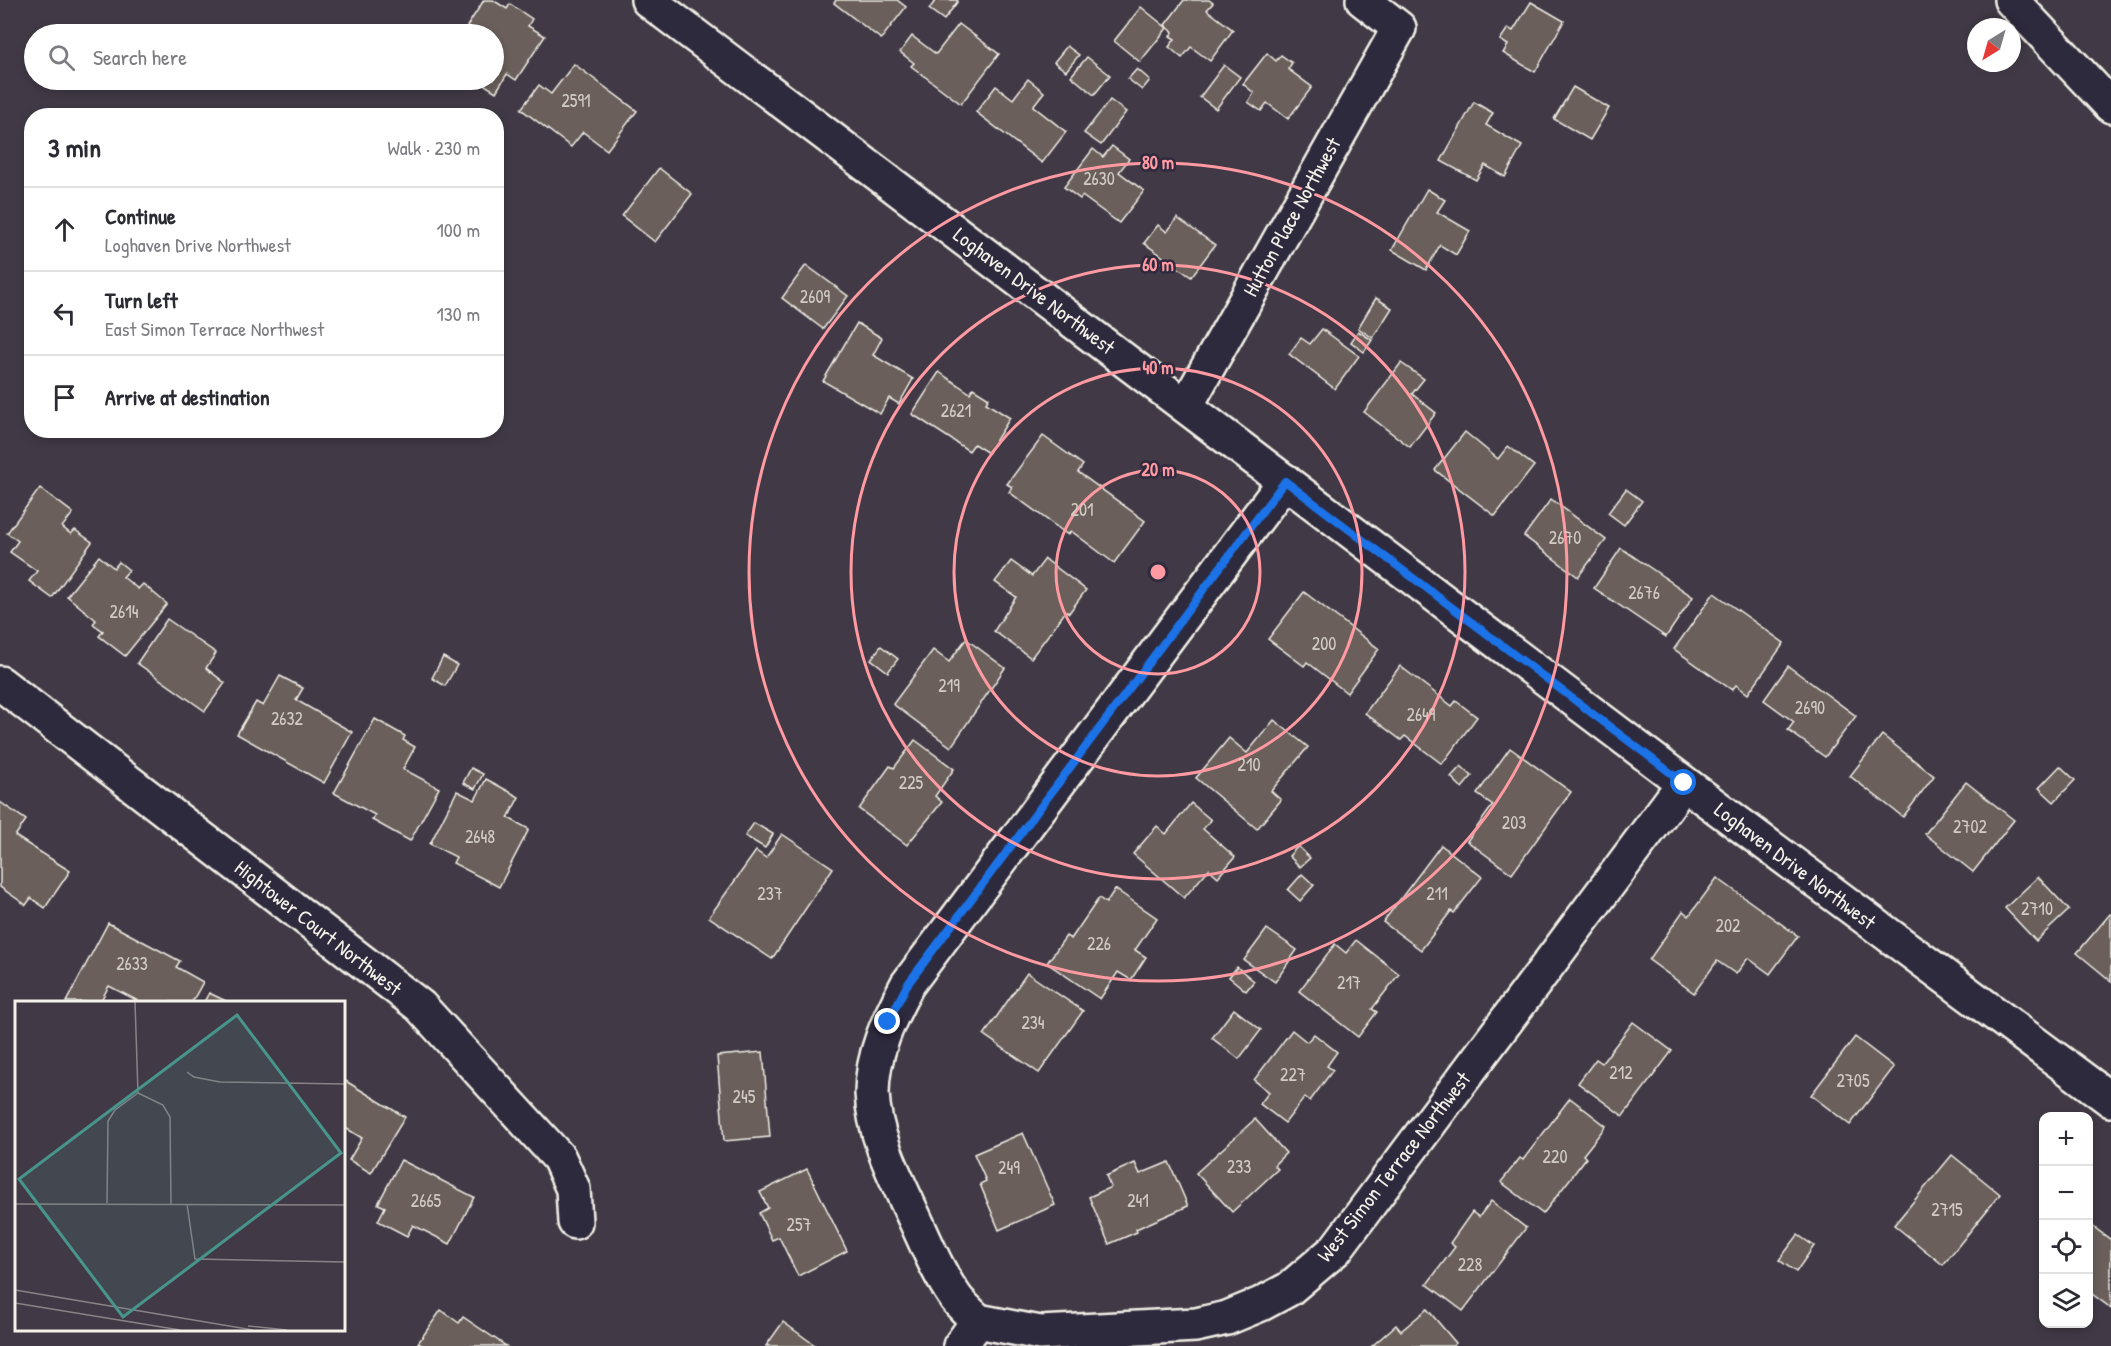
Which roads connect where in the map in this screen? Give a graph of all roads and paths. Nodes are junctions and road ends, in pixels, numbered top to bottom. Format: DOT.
graph roads {
  1 [pos="648,0"];
  2 [pos="1363,0"];
  3 [pos="2011,0"];
  4 [pos="2111,106"];
  5 [pos="1186,406"];
  6 [pos="1285,481"];
  7 [pos="0,683"];
  8 [pos="1684,783"];
  9 [pos="2111,1100"];
  10 [pos="575,1222"];
  11 [pos="969,1334"];
  1 -- 5 [label="main road, Loghaven Drive Northwest"];
  2 -- 5 [label="main road, Hutton Place Northwest"];
  3 -- 4 [label="main road"];
  5 -- 6 [label="main road, Loghaven Drive Northwest"];
  6 -- 8 [label="main road, Loghaven Drive Northwest"];
  6 -- 11 [label="main road"];
  7 -- 10 [label="main road, Hightower Court Northwest"];
  8 -- 9 [label="main road, Loghaven Drive Northwest"];
  8 -- 11 [label="main road, West Simon Terrace Northwest"];
}
